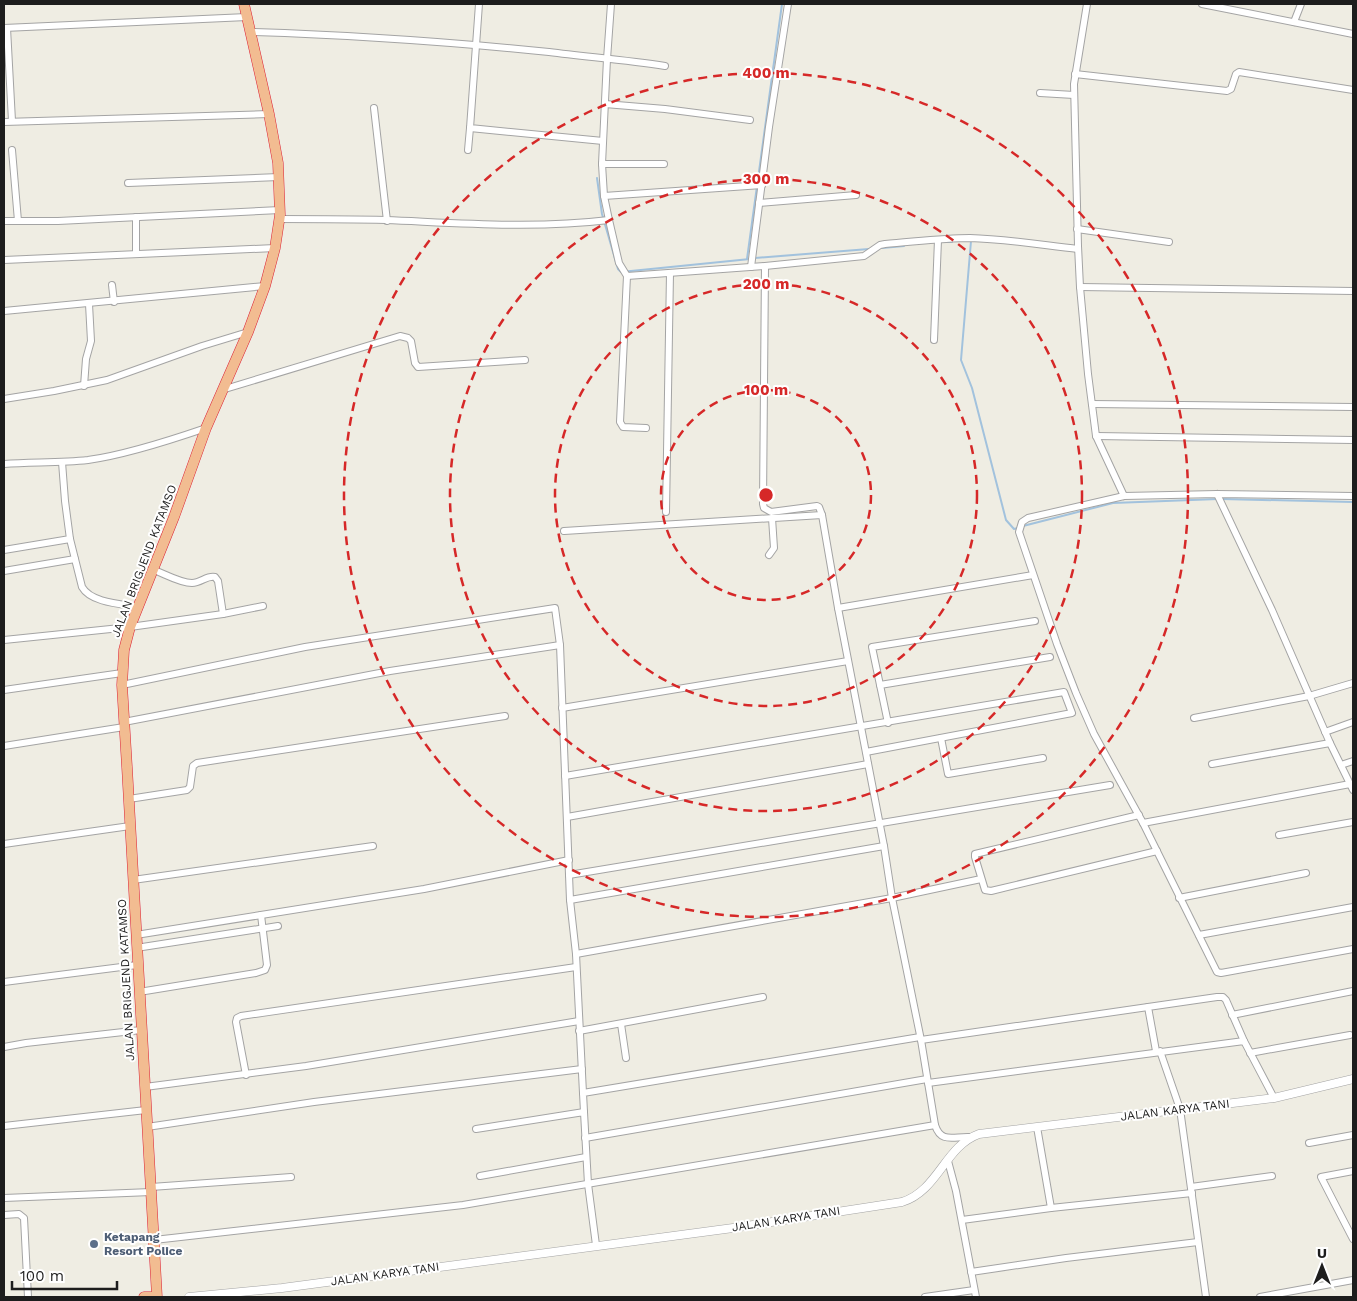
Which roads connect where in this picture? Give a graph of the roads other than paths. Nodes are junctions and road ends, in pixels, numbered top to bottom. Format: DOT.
graph roads {
  1 [pos="244,4"];
  2 [pos="479,4"];
  3 [pos="611,4"];
  4 [pos="788,4"];
  5 [pos="1087,4"];
  6 [pos="1202,4"];
  7 [pos="1301,4"];
  8 [pos="247,16"];
  9 [pos="1294,22"];
  10 [pos="5,28"];
  11 [pos="250,32"];
  12 [pos="1353,34"];
  13 [pos="475,44"];
  14 [pos="606,59"];
  15 [pos="665,66"];
  16 [pos="1075,74"];
  17 [pos="1353,90"];
  18 [pos="1040,93"];
  19 [pos="1074,95"];
  20 [pos="605,104"];
  21 [pos="374,108"];
  22 [pos="269,114"];
  23 [pos="750,120"];
  24 [pos="12,121"];
  25 [pos="4,122"];
  26 [pos="470,128"];
  27 [pos="603,141"];
  28 [pos="12,150"];
  29 [pos="468,150"];
  30 [pos="602,164"];
  31 [pos="664,164"];
  32 [pos="279,177"];
  33 [pos="128,182"];
  34 [pos="762,185"];
  35 [pos="604,196"];
  36 [pos="856,196"];
  37 [pos="759,203"];
  38 [pos="280,214"];
  39 [pos="136,217"];
  40 [pos="386,220"];
  41 [pos="605,220"];
  42 [pos="4,221"];
  43 [pos="18,222"];
  44 [pos="1077,229"];
  45 [pos="938,240"];
  46 [pos="1169,242"];
  47 [pos="276,248"];
  48 [pos="1078,249"];
  49 [pos="136,254"];
  50 [pos="4,260"];
  51 [pos="765,266"];
  52 [pos="751,267"];
  53 [pos="670,273"];
  54 [pos="627,276"];
  55 [pos="112,285"];
  56 [pos="265,286"];
  57 [pos="1080,287"];
  58 [pos="1353,291"];
  59 [pos="114,302"];
  60 [pos="88,304"];
  61 [pos="4,311"];
  62 [pos="248,332"];
  63 [pos="934,340"];
  64 [pos="525,360"];
  65 [pos="84,386"];
  66 [pos="224,389"];
  67 [pos="4,399"];
  68 [pos="1092,404"];
  69 [pos="1353,407"];
  70 [pos="206,428"];
  71 [pos="646,428"];
  72 [pos="1096,436"];
  73 [pos="1353,440"];
  74 [pos="62,462"];
  75 [pos="4,464"];
  76 [pos="1217,494"];
  77 [pos="1124,496"];
  78 [pos="1353,496"];
  79 [pos="666,512"];
  80 [pos="822,515"];
  81 [pos="772,518"];
  82 [pos="564,531"];
  83 [pos="70,539"];
  84 [pos="4,550"];
  85 [pos="769,555"];
  86 [pos="75,559"];
  87 [pos="154,570"];
  88 [pos="4,571"];
  89 [pos="1033,575"];
  90 [pos="263,606"];
  91 [pos="139,607"];
  92 [pos="838,608"];
  93 [pos="223,614"];
  94 [pos="1035,621"];
  95 [pos="130,627"];
  96 [pos="4,640"];
  97 [pos="560,646"];
  98 [pos="1050,657"];
  99 [pos="848,661"];
  100 [pos="122,673"];
  101 [pos="1353,683"];
  102 [pos="880,684"];
  103 [pos="122,685"];
  104 [pos="4,690"];
  105 [pos="1309,696"];
  106 [pos="562,708"];
  107 [pos="505,716"];
  108 [pos="1194,718"];
  109 [pos="888,722"];
  110 [pos="1353,722"];
  111 [pos="124,725"];
  112 [pos="861,727"];
  113 [pos="1325,732"];
  114 [pos="941,738"];
  115 [pos="1330,743"];
  116 [pos="4,746"];
  117 [pos="866,752"];
  118 [pos="1043,758"];
  119 [pos="1353,761"];
  120 [pos="868,764"];
  121 [pos="1212,764"];
  122 [pos="1341,765"];
  123 [pos="565,776"];
  124 [pos="1110,785"];
  125 [pos="1352,787"];
  126 [pos="129,799"];
  127 [pos="1139,815"];
  128 [pos="567,817"];
  129 [pos="1353,822"];
  130 [pos="880,823"];
  131 [pos="1143,823"];
  132 [pos="130,826"];
  133 [pos="1279,835"];
  134 [pos="4,844"];
  135 [pos="373,846"];
  136 [pos="884,846"];
  137 [pos="1157,851"];
  138 [pos="568,860"];
  139 [pos="1306,874"];
  140 [pos="569,875"];
  141 [pos="981,879"];
  142 [pos="133,880"];
  143 [pos="892,898"];
  144 [pos="1179,898"];
  145 [pos="570,900"];
  146 [pos="1353,908"];
  147 [pos="261,915"];
  148 [pos="278,926"];
  149 [pos="262,928"];
  150 [pos="136,935"];
  151 [pos="1199,935"];
  152 [pos="136,948"];
  153 [pos="1353,949"];
  154 [pos="576,954"];
  155 [pos="137,965"];
  156 [pos="576,967"];
  157 [pos="4,982"];
  158 [pos="1353,991"];
  159 [pos="139,992"];
  160 [pos="762,997"];
  161 [pos="1148,1007"];
  162 [pos="1232,1015"];
  163 [pos="579,1021"];
  164 [pos="621,1024"];
  165 [pos="141,1030"];
  166 [pos="579,1031"];
  167 [pos="1350,1035"];
  168 [pos="921,1038"];
  169 [pos="1244,1041"];
  170 [pos="4,1047"];
  171 [pos="1158,1051"];
  172 [pos="1250,1053"];
  173 [pos="626,1058"];
  174 [pos="582,1069"];
  175 [pos="246,1075"];
  176 [pos="1353,1079"];
  177 [pos="928,1081"];
  178 [pos="145,1087"];
  179 [pos="583,1093"];
  180 [pos="1274,1098"];
  181 [pos="1180,1109"];
  182 [pos="146,1110"];
  183 [pos="584,1112"];
  184 [pos="935,1124"];
  185 [pos="4,1126"];
  186 [pos="147,1127"];
  187 [pos="1038,1127"];
  188 [pos="476,1129"];
  189 [pos="1353,1135"];
  190 [pos="970,1137"];
  191 [pos="585,1138"];
  192 [pos="1309,1143"];
  193 [pos="586,1157"];
  194 [pos="948,1161"];
  195 [pos="1353,1172"];
  196 [pos="480,1176"];
  197 [pos="1272,1176"];
  198 [pos="291,1177"];
  199 [pos="588,1184"];
  200 [pos="151,1190"];
  201 [pos="1191,1190"];
  202 [pos="4,1198"];
  203 [pos="1051,1208"];
  204 [pos="4,1215"];
  205 [pos="962,1220"];
  206 [pos="1353,1239"];
  207 [pos="154,1240"];
  208 [pos="1198,1242"];
  209 [pos="596,1245"];
  210 [pos="971,1272"];
  211 [pos="1353,1280"];
  212 [pos="975,1294"];
  213 [pos="1299,1294"];
  214 [pos="28,1297"];
  215 [pos="144,1297"];
  216 [pos="157,1297"];
  217 [pos="189,1297"];
  218 [pos="925,1297"];
  219 [pos="1206,1297"];
  220 [pos="1260,1297"];
  1 -- 8 [label="highway, JALAN BRIGJEND KATAMSO"];
  2 -- 13 [label="street"];
  3 -- 14 [label="street"];
  4 -- 34 [label="street"];
  5 -- 16 [label="street"];
  6 -- 9 [label="street"];
  7 -- 9 [label="street"];
  8 -- 10 [label="street"];
  8 -- 11 [label="highway, JALAN BRIGJEND KATAMSO"];
  9 -- 12 [label="street"];
  10 -- 24 [label="street"];
  11 -- 13 [label="street"];
  11 -- 22 [label="highway, JALAN BRIGJEND KATAMSO"];
  13 -- 14 [label="street"];
  13 -- 26 [label="street"];
  14 -- 15 [label="street"];
  14 -- 20 [label="street"];
  16 -- 17 [label="street"];
  16 -- 19 [label="street"];
  18 -- 19 [label="street"];
  19 -- 44 [label="street"];
  20 -- 23 [label="street"];
  20 -- 27 [label="street"];
  21 -- 40 [label="street"];
  22 -- 24 [label="street"];
  22 -- 32 [label="highway, JALAN BRIGJEND KATAMSO"];
  24 -- 25 [label="street"];
  26 -- 27 [label="street"];
  26 -- 29 [label="street"];
  27 -- 30 [label="street"];
  28 -- 43 [label="street"];
  30 -- 31 [label="street"];
  30 -- 35 [label="street"];
  32 -- 33 [label="street"];
  32 -- 38 [label="highway, JALAN BRIGJEND KATAMSO"];
  34 -- 35 [label="street"];
  34 -- 37 [label="street"];
  35 -- 41 [label="street"];
  36 -- 37 [label="street"];
  37 -- 52 [label="street"];
  38 -- 39 [label="street"];
  38 -- 40 [label="street"];
  38 -- 47 [label="highway, JALAN BRIGJEND KATAMSO"];
  39 -- 43 [label="street"];
  39 -- 49 [label="street"];
  40 -- 41 [label="street"];
  41 -- 54 [label="street"];
  42 -- 43 [label="street"];
  44 -- 46 [label="street"];
  44 -- 48 [label="street"];
  45 -- 48 [label="street"];
  45 -- 51 [label="street"];
  45 -- 63 [label="street"];
  47 -- 49 [label="street"];
  47 -- 56 [label="highway, JALAN BRIGJEND KATAMSO"];
  48 -- 57 [label="street"];
  49 -- 50 [label="street"];
  51 -- 52 [label="street"];
  51 -- 80 [label="street"];
  52 -- 53 [label="street"];
  53 -- 54 [label="street"];
  53 -- 79 [label="street"];
  54 -- 71 [label="street"];
  55 -- 59 [label="street"];
  56 -- 59 [label="street"];
  56 -- 62 [label="highway, JALAN BRIGJEND KATAMSO"];
  57 -- 58 [label="street"];
  57 -- 68 [label="street"];
  59 -- 60 [label="street"];
  60 -- 61 [label="street"];
  60 -- 65 [label="street"];
  62 -- 65 [label="street"];
  62 -- 66 [label="highway, JALAN BRIGJEND KATAMSO"];
  64 -- 66 [label="street"];
  65 -- 67 [label="street"];
  66 -- 70 [label="highway, JALAN BRIGJEND KATAMSO"];
  68 -- 69 [label="street"];
  68 -- 72 [label="street"];
  70 -- 74 [label="street"];
  70 -- 87 [label="highway, JALAN BRIGJEND KATAMSO"];
  72 -- 73 [label="street"];
  72 -- 77 [label="street"];
  74 -- 75 [label="street"];
  74 -- 83 [label="street"];
  76 -- 77 [label="street"];
  76 -- 78 [label="street"];
  76 -- 105 [label="street"];
  77 -- 89 [label="street"];
  80 -- 81 [label="street"];
  80 -- 92 [label="street"];
  81 -- 82 [label="street"];
  81 -- 85 [label="street"];
  83 -- 84 [label="street"];
  83 -- 86 [label="street"];
  86 -- 88 [label="street"];
  86 -- 91 [label="street"];
  87 -- 91 [label="highway, JALAN BRIGJEND KATAMSO"];
  87 -- 93 [label="street"];
  89 -- 92 [label="street"];
  89 -- 127 [label="street"];
  90 -- 93 [label="street"];
  91 -- 95 [label="highway, JALAN BRIGJEND KATAMSO"];
  92 -- 99 [label="street"];
  93 -- 95 [label="street"];
  94 -- 102 [label="street"];
  95 -- 96 [label="street"];
  95 -- 100 [label="highway, JALAN BRIGJEND KATAMSO"];
  97 -- 103 [label="street"];
  97 -- 106 [label="street"];
  97 -- 111 [label="street"];
  98 -- 102 [label="street"];
  99 -- 106 [label="street"];
  99 -- 112 [label="street"];
  100 -- 103 [label="highway, JALAN BRIGJEND KATAMSO"];
  100 -- 104 [label="street"];
  101 -- 105 [label="street"];
  102 -- 109 [label="street"];
  103 -- 111 [label="highway, JALAN BRIGJEND KATAMSO"];
  105 -- 108 [label="street"];
  105 -- 113 [label="street"];
  106 -- 123 [label="street"];
  107 -- 126 [label="street"];
  109 -- 112 [label="street"];
  109 -- 114 [label="street"];
  110 -- 113 [label="street"];
  111 -- 116 [label="street"];
  111 -- 126 [label="highway, JALAN BRIGJEND KATAMSO"];
  112 -- 117 [label="street"];
  112 -- 123 [label="street"];
  113 -- 115 [label="street"];
  114 -- 117 [label="street"];
  114 -- 118 [label="street"];
  115 -- 121 [label="street"];
  115 -- 122 [label="street"];
  117 -- 120 [label="street"];
  119 -- 122 [label="street"];
  120 -- 128 [label="street"];
  120 -- 130 [label="street"];
  122 -- 125 [label="street"];
  123 -- 128 [label="street"];
  124 -- 130 [label="street"];
  125 -- 131 [label="street"];
  126 -- 132 [label="highway, JALAN BRIGJEND KATAMSO"];
  127 -- 131 [label="street"];
  127 -- 141 [label="street"];
  128 -- 138 [label="street"];
  129 -- 133 [label="street"];
  130 -- 136 [label="street"];
  130 -- 140 [label="street"];
  131 -- 137 [label="street"];
  132 -- 134 [label="street"];
  132 -- 142 [label="highway, JALAN BRIGJEND KATAMSO"];
  135 -- 142 [label="street"];
  136 -- 143 [label="street"];
  136 -- 145 [label="street"];
  137 -- 141 [label="street"];
  137 -- 144 [label="street"];
  138 -- 140 [label="street"];
  138 -- 147 [label="street"];
  139 -- 144 [label="street"];
  140 -- 145 [label="street"];
  141 -- 143 [label="street"];
  142 -- 150 [label="highway, JALAN BRIGJEND KATAMSO"];
  143 -- 154 [label="street"];
  143 -- 168 [label="street"];
  144 -- 151 [label="street"];
  145 -- 154 [label="street"];
  146 -- 151 [label="street"];
  147 -- 149 [label="street"];
  147 -- 150 [label="street"];
  148 -- 149 [label="street"];
  149 -- 152 [label="street"];
  149 -- 159 [label="street"];
  150 -- 152 [label="highway, JALAN BRIGJEND KATAMSO"];
  151 -- 153 [label="street"];
  152 -- 155 [label="highway, JALAN BRIGJEND KATAMSO"];
  154 -- 156 [label="street"];
  155 -- 157 [label="street"];
  155 -- 159 [label="highway, JALAN BRIGJEND KATAMSO"];
  156 -- 163 [label="street"];
  156 -- 175 [label="street"];
  158 -- 162 [label="street"];
  159 -- 165 [label="highway, JALAN BRIGJEND KATAMSO"];
  160 -- 164 [label="street"];
  161 -- 162 [label="street"];
  161 -- 168 [label="street"];
  161 -- 171 [label="street"];
  162 -- 169 [label="street"];
  163 -- 166 [label="street"];
  163 -- 175 [label="street"];
  164 -- 166 [label="street"];
  164 -- 173 [label="street"];
  165 -- 170 [label="street"];
  165 -- 178 [label="highway, JALAN BRIGJEND KATAMSO"];
  166 -- 174 [label="street"];
  167 -- 172 [label="street"];
  168 -- 177 [label="street"];
  168 -- 179 [label="street"];
  169 -- 171 [label="street"];
  169 -- 172 [label="street"];
  171 -- 177 [label="street"];
  171 -- 181 [label="street"];
  172 -- 180 [label="street"];
  174 -- 179 [label="street"];
  174 -- 186 [label="street"];
  175 -- 178 [label="street"];
  176 -- 180 [label="street, JALAN KARYA TANI"];
  177 -- 184 [label="street"];
  177 -- 191 [label="street"];
  178 -- 182 [label="highway, JALAN BRIGJEND KATAMSO"];
  179 -- 183 [label="street"];
  180 -- 181 [label="street, JALAN KARYA TANI"];
  181 -- 187 [label="street, JALAN KARYA TANI"];
  181 -- 201 [label="street"];
  182 -- 185 [label="street"];
  182 -- 186 [label="highway, JALAN BRIGJEND KATAMSO"];
  183 -- 188 [label="street"];
  183 -- 191 [label="street"];
  184 -- 190 [label="street"];
  184 -- 199 [label="street"];
  186 -- 200 [label="highway, JALAN BRIGJEND KATAMSO"];
  187 -- 190 [label="street, JALAN KARYA TANI"];
  187 -- 203 [label="street"];
  189 -- 192 [label="street"];
  190 -- 194 [label="street, JALAN KARYA TANI"];
  191 -- 193 [label="street"];
  193 -- 196 [label="street"];
  193 -- 199 [label="street"];
  194 -- 205 [label="street"];
  194 -- 209 [label="street, JALAN KARYA TANI"];
  195 -- 206 [label="street"];
  197 -- 201 [label="street"];
  198 -- 200 [label="street"];
  199 -- 207 [label="street"];
  199 -- 209 [label="street"];
  200 -- 202 [label="street"];
  200 -- 207 [label="highway, JALAN BRIGJEND KATAMSO"];
  201 -- 203 [label="street"];
  201 -- 208 [label="street"];
  203 -- 205 [label="street"];
  204 -- 214 [label="street"];
  205 -- 210 [label="street"];
  207 -- 216 [label="highway, JALAN BRIGJEND KATAMSO"];
  208 -- 210 [label="street"];
  208 -- 219 [label="street"];
  209 -- 217 [label="street, JALAN KARYA TANI"];
  210 -- 212 [label="street"];
  211 -- 213 [label="street"];
  212 -- 218 [label="street"];
  213 -- 220 [label="street"];
  215 -- 216 [label="highway"];
}
